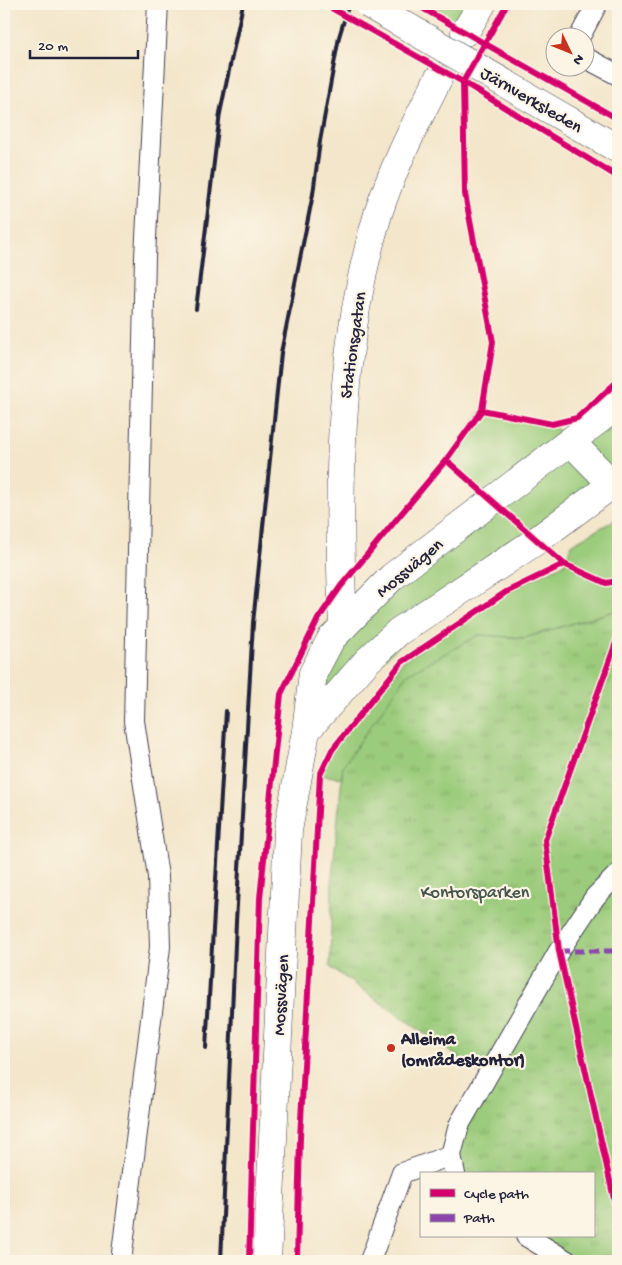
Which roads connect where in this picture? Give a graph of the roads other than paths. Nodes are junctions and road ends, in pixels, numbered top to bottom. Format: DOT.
graph roads {
  1 [pos="158,4"];
  2 [pos="368,4"];
  3 [pos="482,4"];
  4 [pos="597,4"];
  5 [pos="584,28"];
  6 [pos="465,32"];
  7 [pos="594,62"];
  8 [pos="618,75"];
  9 [pos="438,79"];
  10 [pos="618,149"];
  11 [pos="618,405"];
  12 [pos="571,442"];
  13 [pos="616,485"];
  14 [pos="343,627"];
  15 [pos="306,731"];
  16 [pos="618,874"];
  17 [pos="453,1164"];
  18 [pos="529,1238"];
  19 [pos="121,1261"];
  20 [pos="267,1261"];
  21 [pos="370,1261"];
  22 [pos="567,1261"];
  1 -- 19 [label="lane"];
  2 -- 10 [label="street, Järnverksleden, bridge"];
  3 -- 6 [label="street"];
  4 -- 5 [label="lane"];
  7 -- 8 [label="lane"];
  9 -- 14 [label="street, Stationsgatan"];
  11 -- 12 [label="street, Mossvägen"];
  12 -- 13 [label="street"];
  12 -- 14 [label="street, Mossvägen"];
  13 -- 15 [label="street"];
  14 -- 15 [label="street, Mossvägen"];
  15 -- 20 [label="street, Mossvägen"];
  16 -- 17 [label="lane"];
  17 -- 21 [label="lane"];
  18 -- 22 [label="lane"];
}
